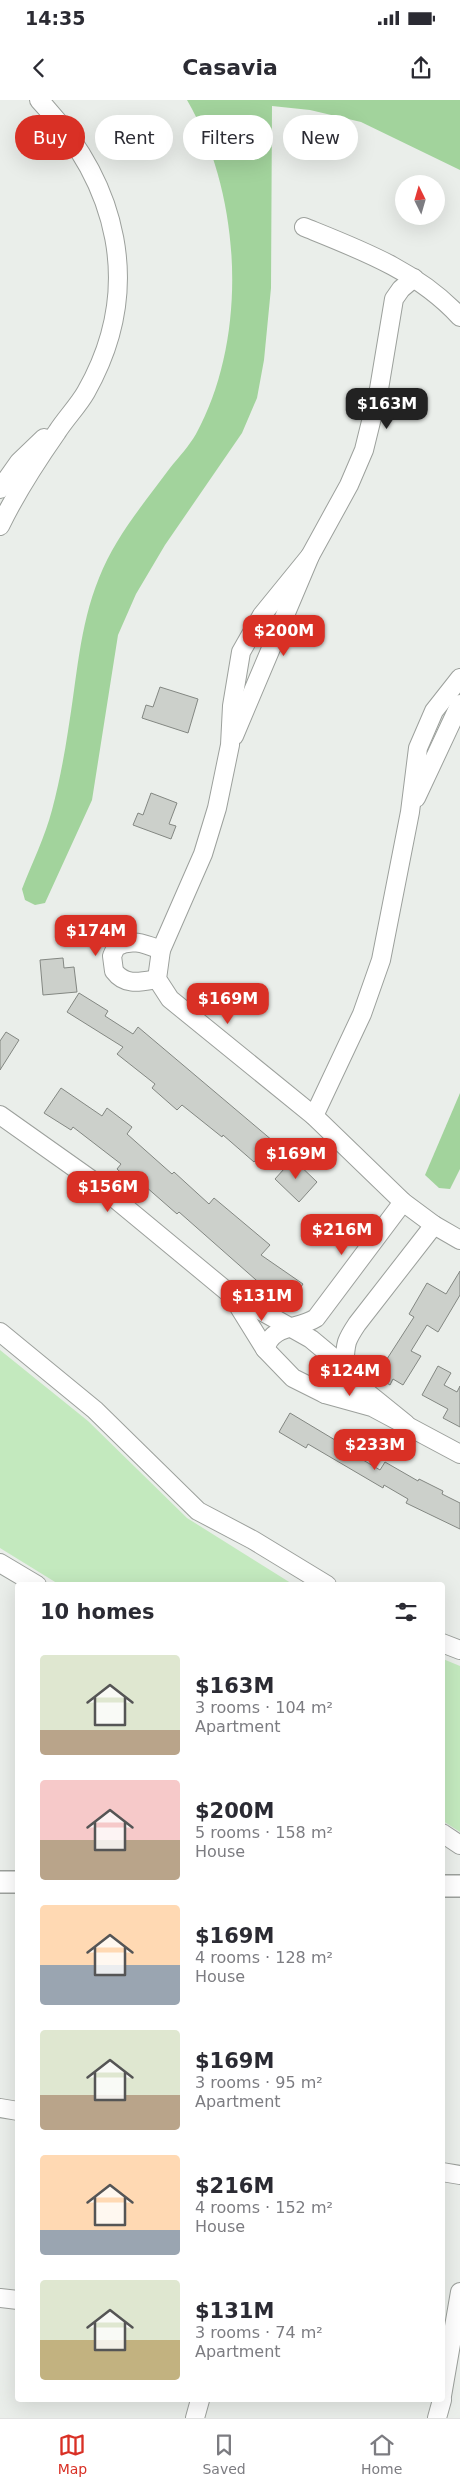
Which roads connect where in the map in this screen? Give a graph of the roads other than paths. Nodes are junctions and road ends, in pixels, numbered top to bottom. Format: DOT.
graph roads {
  1 [pos="39,100"];
  2 [pos="304,227"];
  3 [pos="414,278"];
  4 [pos="460,317"];
  5 [pos="64,422"];
  6 [pos="0,489"];
  7 [pos="0,526"];
  8 [pos="310,556"];
  9 [pos="460,678"];
  10 [pos="460,704"];
  11 [pos="230,745"];
  12 [pos="410,812"];
  13 [pos="161,950"];
  14 [pos="156,979"];
  15 [pos="0,1115"];
  16 [pos="314,1116"];
  17 [pos="403,1202"];
  18 [pos="434,1225"];
  19 [pos="460,1240"];
  20 [pos="229,1293"];
  21 [pos="290,1326"];
  22 [pos="0,1332"];
  23 [pos="266,1349"];
  24 [pos="345,1371"];
  25 [pos="325,1394"];
  26 [pos="406,1424"];
  27 [pos="460,1454"];
  28 [pos="1,1566"];
  29 [pos="31,1582"];
  30 [pos="322,1582"];
  31 [pos="445,1644"];
  32 [pos="460,1650"];
  33 [pos="445,1835"];
  34 [pos="460,1845"];
  35 [pos="0,1882"];
  36 [pos="15,1882"];
  37 [pos="445,1886"];
  38 [pos="460,1886"];
  39 [pos="0,2108"];
  40 [pos="15,2110"];
  41 [pos="445,2172"];
  42 [pos="460,2175"];
  43 [pos="460,2292"];
  44 [pos="0,2298"];
  45 [pos="15,2300"];
  46 [pos="451,2363"];
  47 [pos="445,2385"];
  48 [pos="200,2402"];
  49 [pos="441,2402"];
  50 [pos="196,2418"];
  51 [pos="437,2418"];
  1 -- 5 [label="street"];
  2 -- 3 [label="street"];
  3 -- 4 [label="street"];
  3 -- 8 [label="street"];
  5 -- 6 [label="street"];
  5 -- 7 [label="street"];
  8 -- 11 [label="street"];
  8 -- 11 [label="street"];
  9 -- 12 [label="street"];
  10 -- 12 [label="street"];
  11 -- 13 [label="street"];
  12 -- 16 [label="street"];
  13 -- 14 [label="street"];
  13 -- 14 [label="street"];
  14 -- 16 [label="street"];
  15 -- 20 [label="street"];
  16 -- 17 [label="street"];
  17 -- 18 [label="street"];
  17 -- 21 [label="street"];
  18 -- 19 [label="street"];
  18 -- 24 [label="street"];
  20 -- 21 [label="street"];
  20 -- 23 [label="street"];
  21 -- 23 [label="street"];
  21 -- 24 [label="street"];
  22 -- 30 [label="street"];
  23 -- 25 [label="street"];
  24 -- 25 [label="street"];
  24 -- 26 [label="street"];
  25 -- 26 [label="street"];
  26 -- 27 [label="street"];
  28 -- 29 [label="street"];
  31 -- 32 [label="street"];
  33 -- 34 [label="street"];
  35 -- 36 [label="street"];
  37 -- 38 [label="street"];
  39 -- 40 [label="street"];
  41 -- 42 [label="street"];
  43 -- 46 [label="street"];
  44 -- 45 [label="street"];
  46 -- 47 [label="street"];
  48 -- 50 [label="street"];
  49 -- 51 [label="street"];
}
